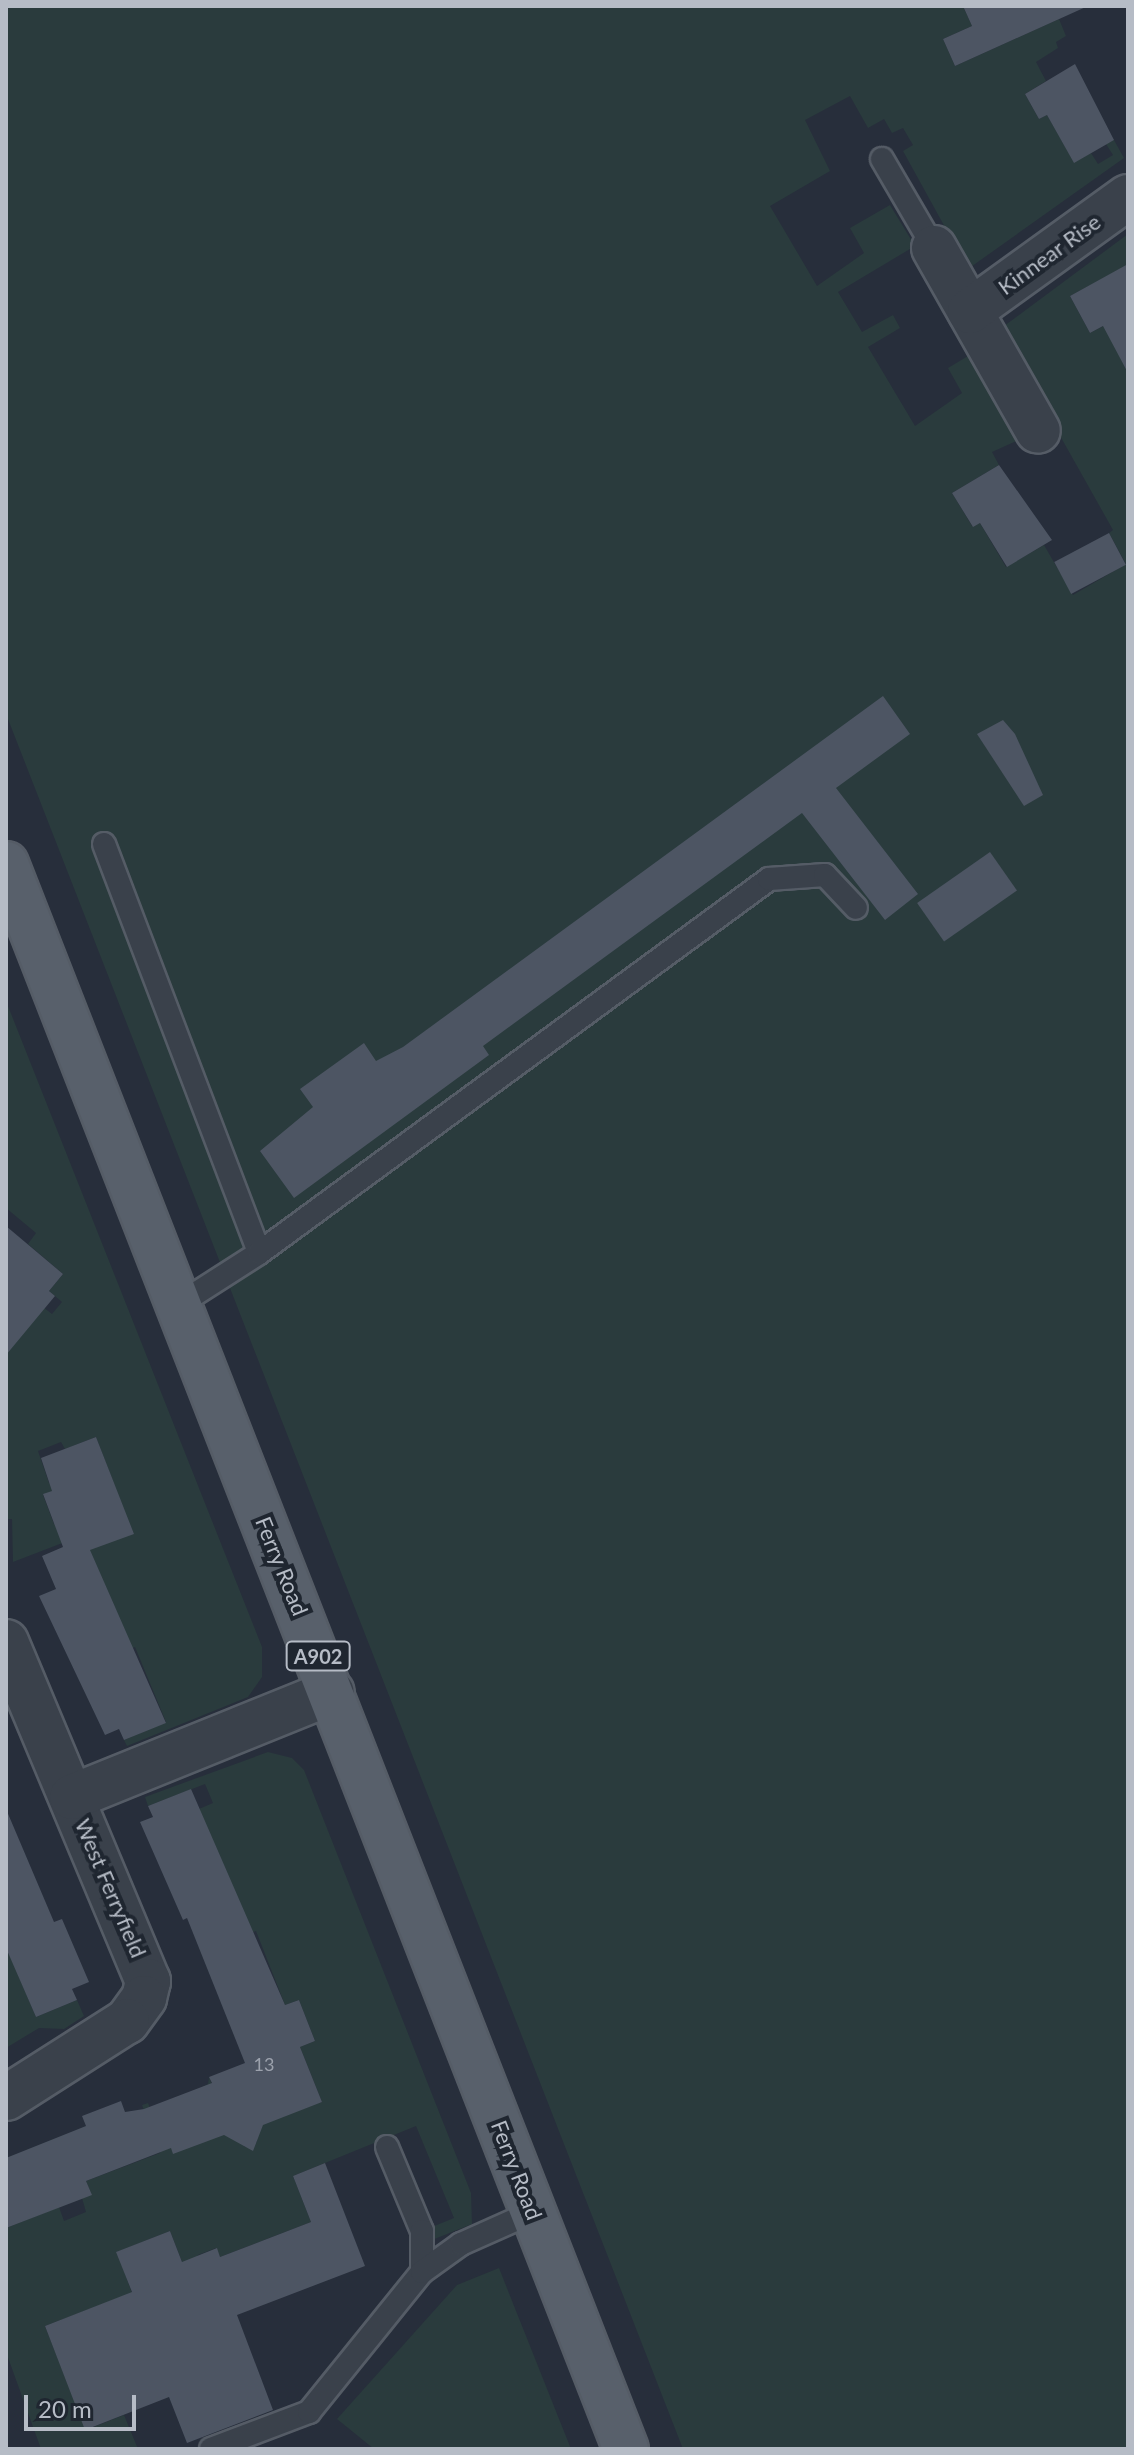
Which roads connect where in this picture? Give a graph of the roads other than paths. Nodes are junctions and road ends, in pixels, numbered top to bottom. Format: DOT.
graph roads {
  1 [pos="882,159"];
  2 [pos="1128,197"];
  3 [pos="934,248"];
  4 [pos="970,311"];
  5 [pos="1038,431"];
  6 [pos="104,844"];
  7 [pos="6,864"];
  8 [pos="856,908"];
  9 [pos="259,1253"];
  10 [pos="178,1305"];
  11 [pos="6,1642"];
  12 [pos="332,1692"];
  13 [pos="72,1797"];
  14 [pos="6,2098"];
  15 [pos="387,2147"];
  16 [pos="533,2212"];
  17 [pos="422,2272"];
  18 [pos="211,2449"];
  19 [pos="626,2449"];
  1 -- 3 [label="lane"];
  2 -- 4 [label="street, Kinnear Rise"];
  3 -- 4 [label="street"];
  4 -- 5 [label="street"];
  6 -- 9 [label="lane"];
  7 -- 10 [label="main road, Ferry Road / A902"];
  8 -- 9 [label="lane"];
  9 -- 10 [label="lane"];
  10 -- 12 [label="main road, Ferry Road / A902"];
  11 -- 13 [label="street, West Ferryfield"];
  12 -- 13 [label="street, West Ferryfield"];
  12 -- 16 [label="main road, Ferry Road / A902"];
  13 -- 14 [label="street, West Ferryfield"];
  15 -- 17 [label="lane"];
  16 -- 17 [label="lane"];
  16 -- 19 [label="main road, Ferry Road / A902"];
  17 -- 18 [label="lane"];
}
